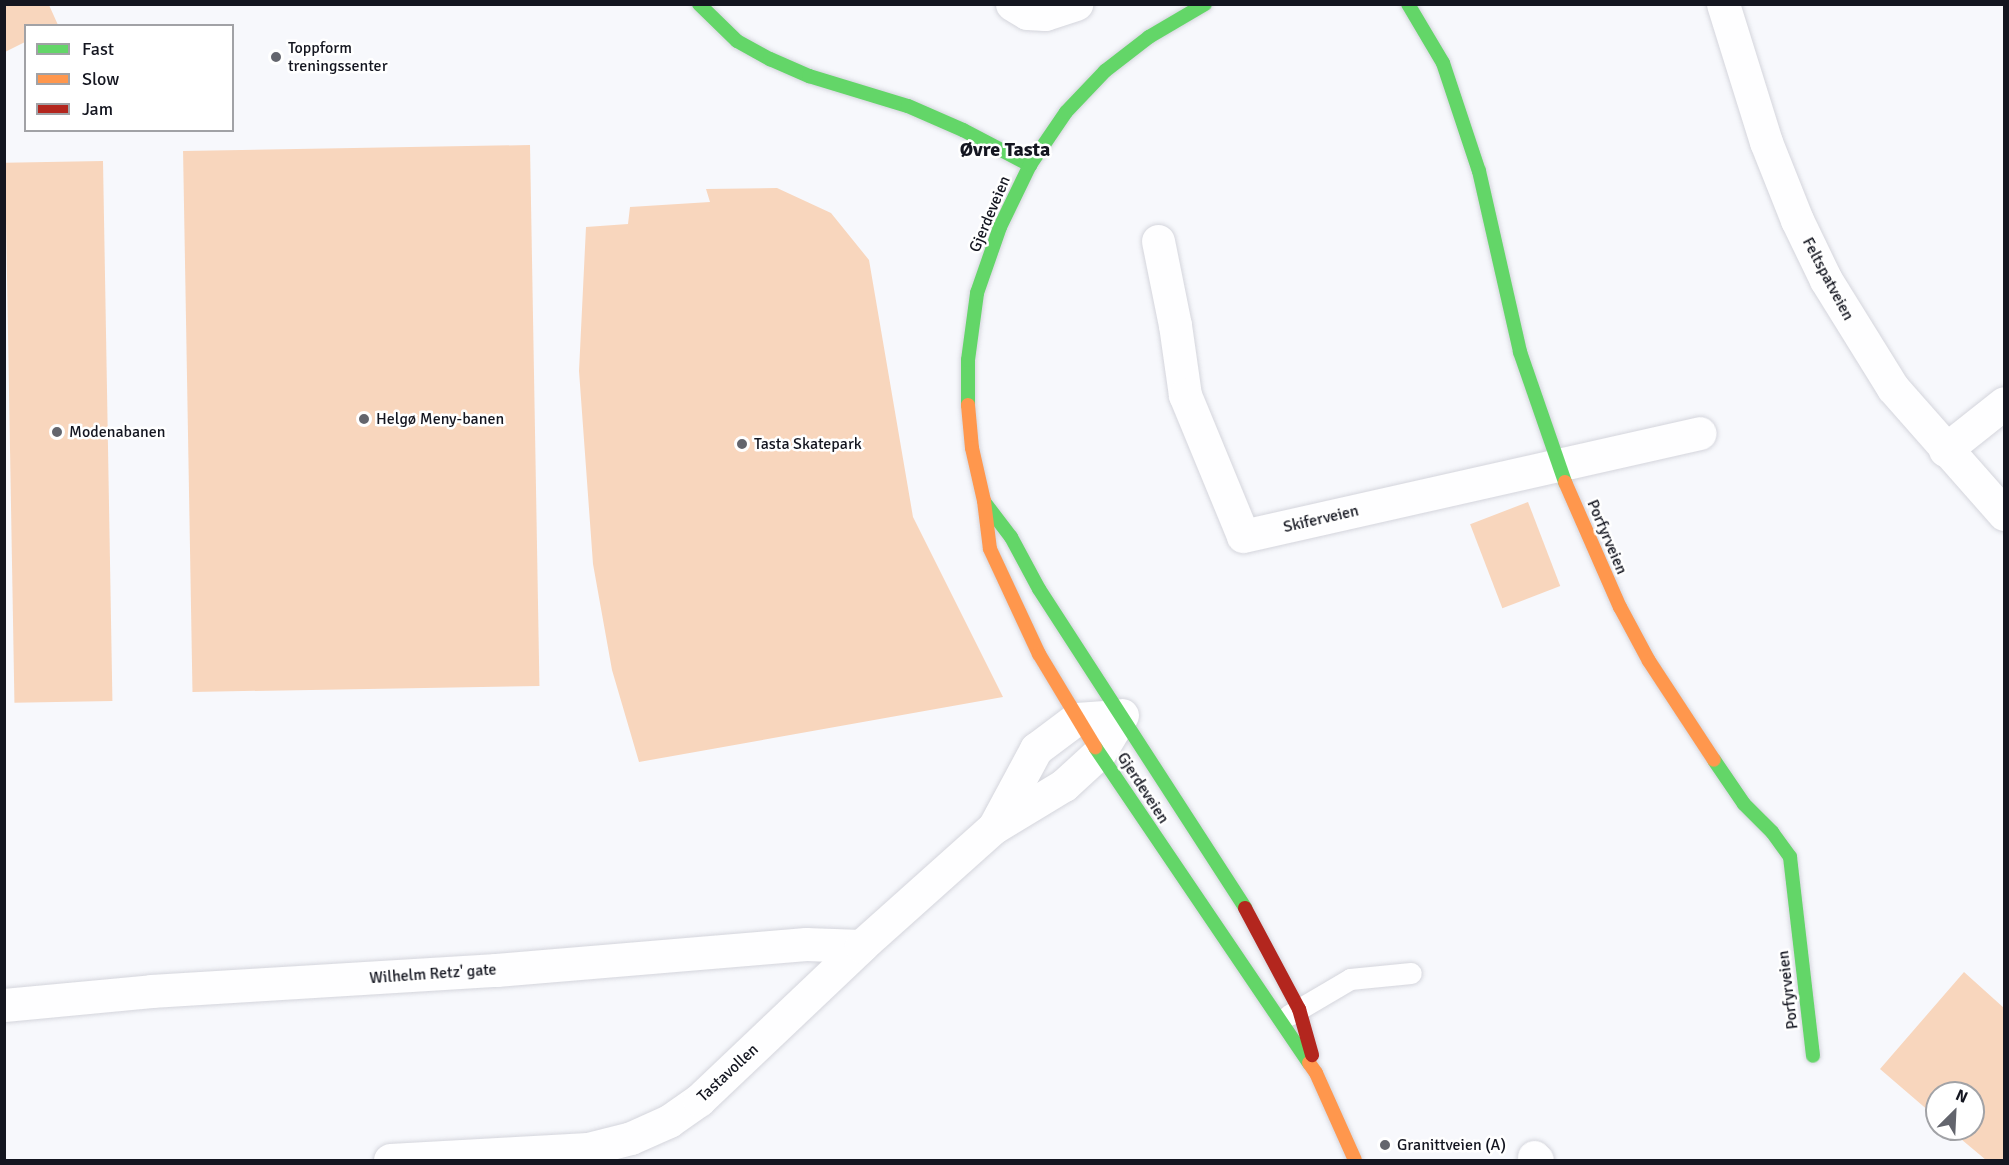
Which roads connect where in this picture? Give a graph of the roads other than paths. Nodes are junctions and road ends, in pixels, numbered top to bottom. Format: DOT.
graph roads {
  1 [pos="699,4"];
  2 [pos="1012,4"];
  3 [pos="1076,4"];
  4 [pos="1206,4"];
  5 [pos="1408,4"];
  6 [pos="1723,4"];
  7 [pos="1030,165"];
  8 [pos="1158,241"];
  9 [pos="2004,403"];
  10 [pos="1700,433"];
  11 [pos="1945,450"];
  12 [pos="1558,465"];
  13 [pos="984,501"];
  14 [pos="2004,514"];
  15 [pos="1122,715"];
  16 [pos="1076,719"];
  17 [pos="1100,752"];
  18 [pos="993,828"];
  19 [pos="861,945"];
  20 [pos="1412,973"];
  21 [pos="4,1005"];
  22 [pos="1299,1009"];
  23 [pos="1279,1022"];
  24 [pos="1813,1056"];
  25 [pos="1316,1073"];
  26 [pos="390,1161"];
  27 [pos="1355,1161"];
  1 -- 7 [label="main road, Gjerdeveien"];
  2 -- 3 [label="street"];
  4 -- 7 [label="main road"];
  5 -- 12 [label="main road, Porfyrveien"];
  6 -- 11 [label="street, Feltspatveien"];
  7 -- 13 [label="main road, Gjerdeveien"];
  8 -- 12 [label="street, Skiferveien"];
  9 -- 11 [label="street"];
  10 -- 12 [label="street, Skiferveien"];
  11 -- 14 [label="street, Feltspatveien"];
  12 -- 24 [label="main road, Porfyrveien"];
  13 -- 15 [label="main road, Gjerdeveien"];
  13 -- 16 [label="main road, Gjerdeveien"];
  15 -- 16 [label="street"];
  15 -- 17 [label="street, Tastavollen"];
  15 -- 22 [label="main road, Gjerdeveien"];
  16 -- 17 [label="main road, Gjerdeveien"];
  16 -- 18 [label="street, Tastavollen"];
  17 -- 18 [label="street, Tastavollen"];
  17 -- 23 [label="main road, Gjerdeveien"];
  18 -- 19 [label="street, Tastavollen"];
  19 -- 21 [label="street, Wilhelm Retz' gate"];
  19 -- 26 [label="street, Tastavollen"];
  20 -- 22 [label="lane"];
  22 -- 23 [label="lane"];
  22 -- 25 [label="main road, Gjerdeveien"];
  23 -- 25 [label="main road, Gjerdeveien"];
  25 -- 27 [label="main road, Gjerdeveien"];
}
